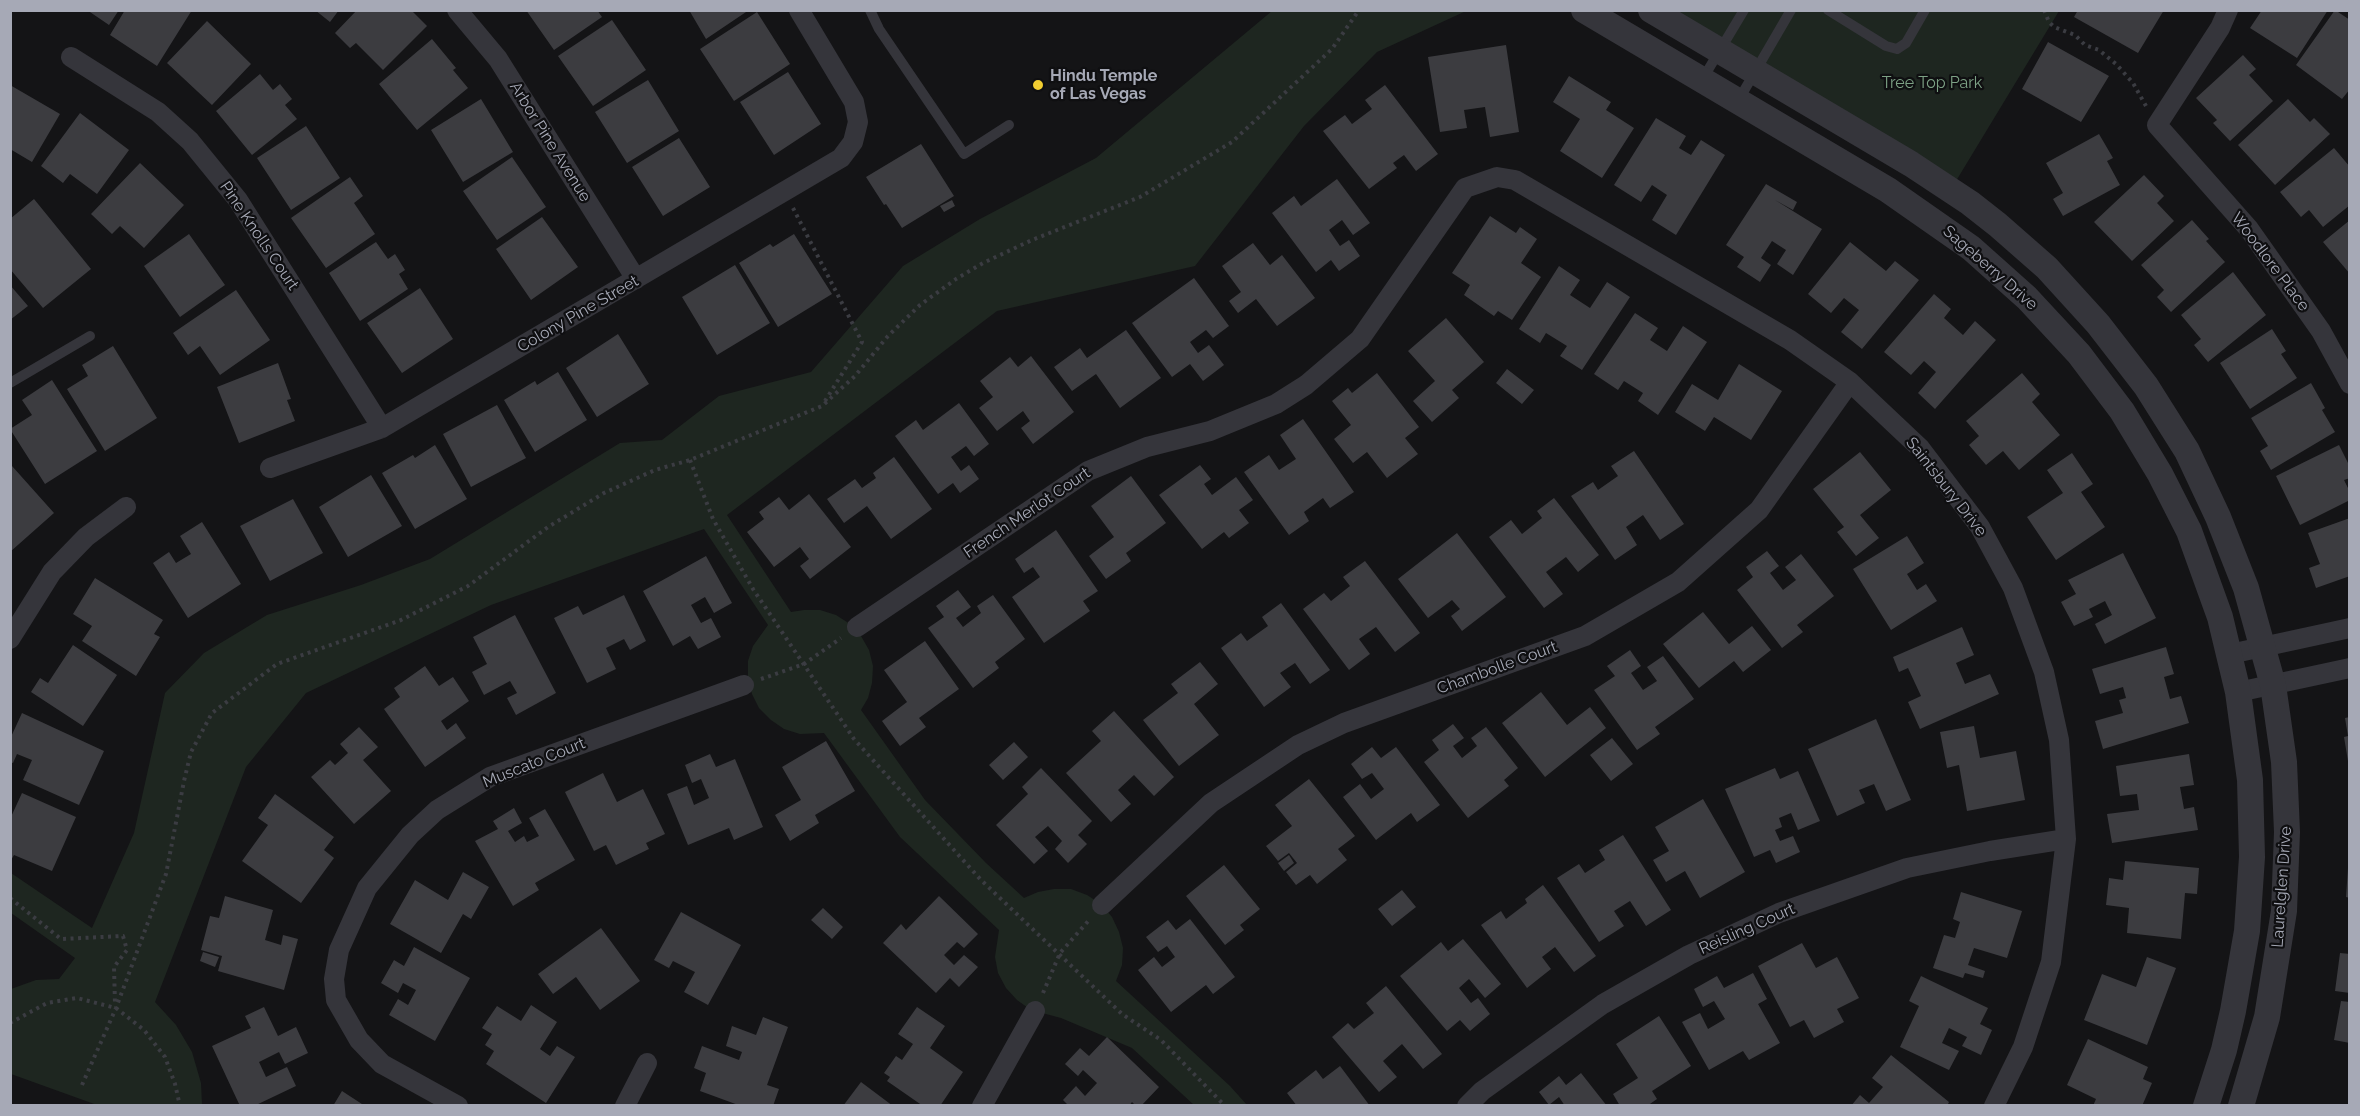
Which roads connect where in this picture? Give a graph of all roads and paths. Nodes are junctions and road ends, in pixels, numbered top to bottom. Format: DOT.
graph roads {
  1 [pos="457,10"];
  2 [pos="799,10"];
  3 [pos="870,10"];
  4 [pos="1359,10"];
  5 [pos="1384,10"];
  6 [pos="1417,10"];
  7 [pos="1584,10"];
  8 [pos="1651,10"];
  9 [pos="1744,10"];
  10 [pos="1791,10"];
  11 [pos="1828,10"];
  12 [pos="1925,10"];
  13 [pos="2044,10"];
  14 [pos="2228,10"];
  15 [pos="1720,51"];
  16 [pos="71,57"];
  17 [pos="1755,72"];
  18 [pos="1702,80"];
  19 [pos="1738,101"];
  20 [pos="1009,125"];
  21 [pos="2157,125"];
  22 [pos="1466,188"];
  23 [pos="784,191"];
  24 [pos="636,279"];
  25 [pos="90,336"];
  26 [pos="1850,382"];
  27 [pos="10,383"];
  28 [pos="2349,383"];
  29 [pos="822,406"];
  30 [pos="382,428"];
  31 [pos="690,460"];
  32 [pos="270,468"];
  33 [pos="126,507"];
  34 [pos="857,627"];
  35 [pos="2349,628"];
  36 [pos="10,639"];
  37 [pos="804,664"];
  38 [pos="2268,666"];
  39 [pos="2349,668"];
  40 [pos="2234,673"];
  41 [pos="744,685"];
  42 [pos="2066,839"];
  43 [pos="10,898"];
  44 [pos="1102,905"];
  45 [pos="1060,953"];
  46 [pos="116,1008"];
  47 [pos="1035,1011"];
  48 [pos="10,1023"];
  49 [pos="647,1063"];
  50 [pos="82,1086"];
  51 [pos="180,1106"];
  52 [pos="458,1106"];
  53 [pos="625,1106"];
  54 [pos="982,1106"];
  55 [pos="1225,1106"];
  56 [pos="1467,1106"];
  57 [pos="1994,1106"];
  58 [pos="2206,1106"];
  59 [pos="2241,1106"];
  1 -- 24 [label="street, Arbor Pine Avenue"];
  2 -- 23 [label="street, Colony Pine Street"];
  3 -- 20 [label="lane"];
  4 -- 29 [label="path"];
  5 -- 6 [label="path"];
  7 -- 18 [label="street, Sageberry Drive"];
  8 -- 15 [label="street"];
  9 -- 15 [label="lane"];
  10 -- 17 [label="lane"];
  11 -- 12 [label="lane"];
  13 -- 21 [label="path"];
  14 -- 21 [label="street"];
  15 -- 17 [label="street"];
  15 -- 18 [label="lane"];
  16 -- 30 [label="street, Pine Knolls Court"];
  17 -- 19 [label="lane"];
  17 -- 38 [label="street"];
  18 -- 19 [label="street, Sageberry Drive"];
  19 -- 40 [label="street, Sageberry Drive"];
  21 -- 28 [label="street, Woodlore Place"];
  22 -- 26 [label="street, Saintsbury Drive"];
  22 -- 34 [label="street, French Merlot Court"];
  23 -- 24 [label="street, Colony Pine Street"];
  23 -- 29 [label="path"];
  24 -- 30 [label="street, Colony Pine Street"];
  25 -- 27 [label="lane"];
  26 -- 42 [label="street, Saintsbury Drive"];
  26 -- 44 [label="street, Chambolle Court"];
  29 -- 31 [label="path"];
  30 -- 32 [label="street, Colony Pine Street"];
  31 -- 37 [label="path"];
  31 -- 46 [label="path"];
  33 -- 36 [label="street"];
  34 -- 37 [label="path"];
  35 -- 38 [label="street"];
  37 -- 41 [label="path"];
  37 -- 45 [label="path"];
  38 -- 39 [label="street"];
  38 -- 40 [label="street"];
  38 -- 40 [label="street"];
  38 -- 59 [label="street, Laurelglen Drive"];
  40 -- 58 [label="street, Laurelglen Drive"];
  41 -- 52 [label="street, Muscato Court"];
  42 -- 56 [label="street, Reisling Court"];
  42 -- 57 [label="street, Saintsbury Drive"];
  43 -- 46 [label="path"];
  44 -- 45 [label="path"];
  45 -- 47 [label="path"];
  45 -- 55 [label="path"];
  46 -- 48 [label="path"];
  46 -- 50 [label="path"];
  46 -- 51 [label="path"];
  47 -- 54 [label="street"];
  49 -- 53 [label="street"];
}
